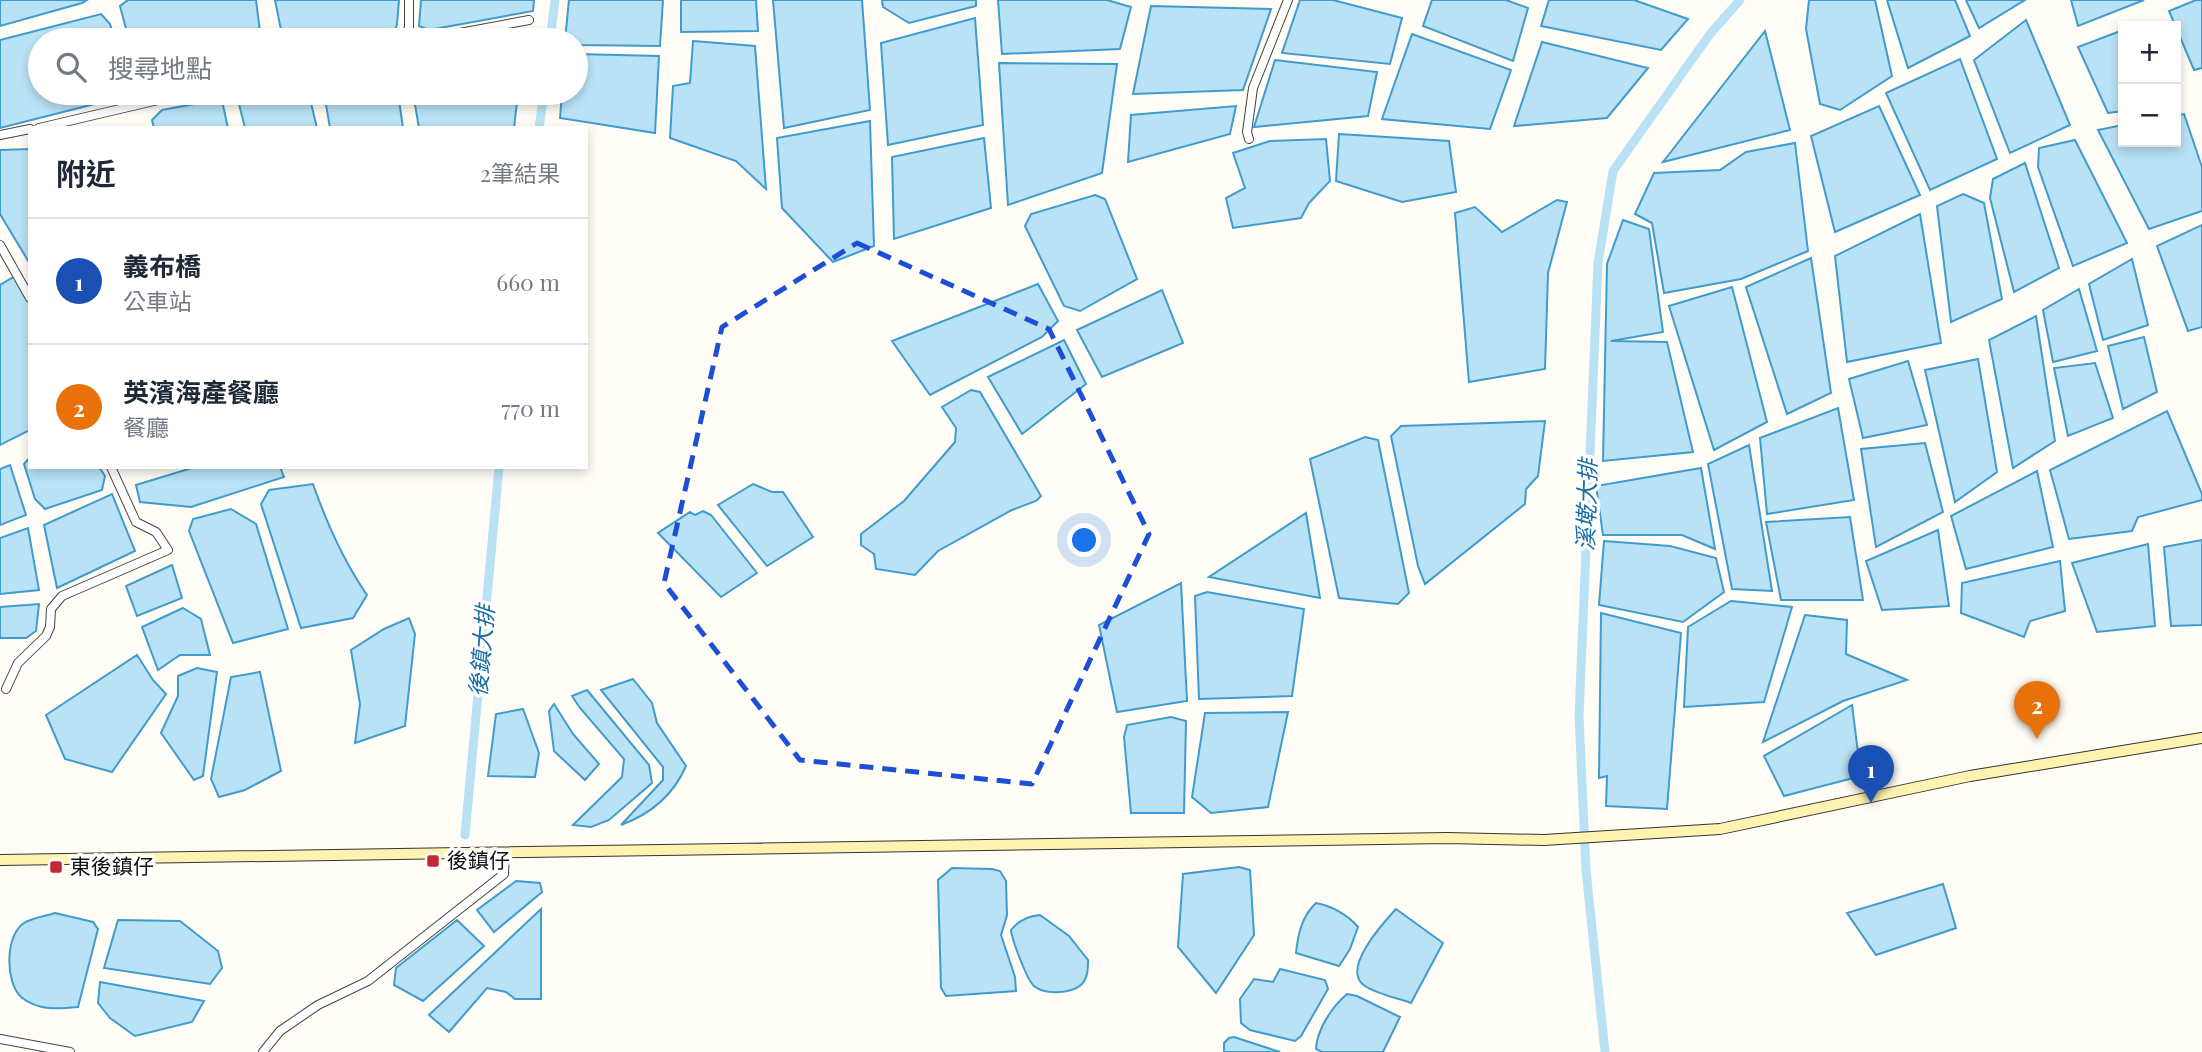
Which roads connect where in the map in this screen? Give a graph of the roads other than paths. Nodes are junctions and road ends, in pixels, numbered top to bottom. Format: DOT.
graph roads {
  1 [pos="410,0"];
  2 [pos="1288,0"];
  3 [pos="529,20"];
  4 [pos="409,28"];
  5 [pos="486,28"];
  6 [pos="137,105"];
  7 [pos="48,126"];
  8 [pos="28,129"];
  9 [pos="0,135"];
  10 [pos="1249,139"];
  11 [pos="0,245"];
  12 [pos="28,294"];
  13 [pos="112,469"];
  14 [pos="6,689"];
  15 [pos="2202,738"];
  16 [pos="505,852"];
  17 [pos="0,860"];
  18 [pos="0,1039"];
  19 [pos="70,1052"];
  20 [pos="263,1052"];
  1 -- 4 [label="street"];
  2 -- 10 [label="street"];
  3 -- 5 [label="street"];
  6 -- 7 [label="street"];
  8 -- 9 [label="street"];
  11 -- 12 [label="street"];
  13 -- 14 [label="street"];
  15 -- 16 [label="main road"];
  16 -- 17 [label="main road"];
  16 -- 20 [label="street"];
  18 -- 19 [label="street"];
}
